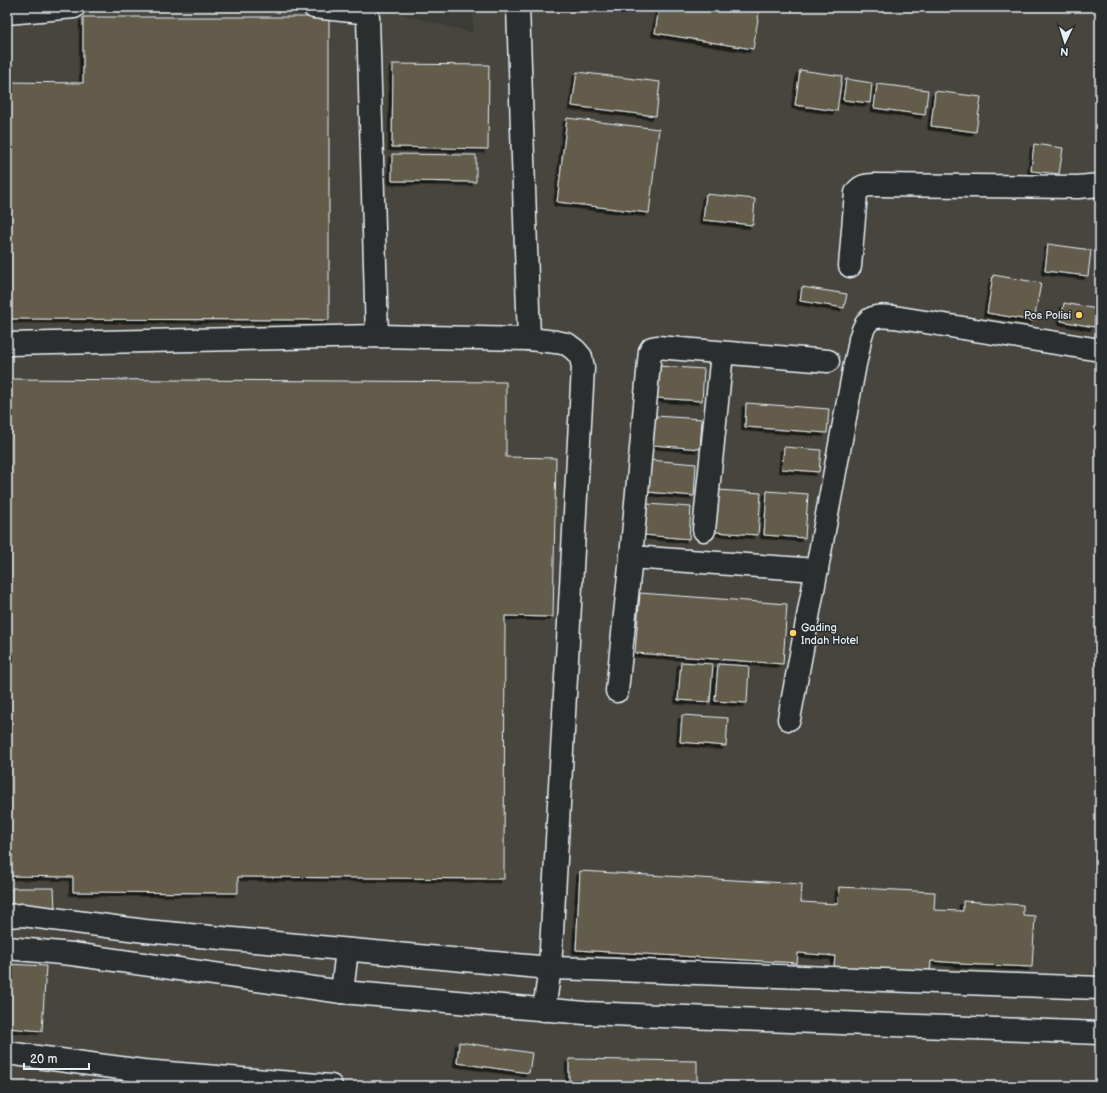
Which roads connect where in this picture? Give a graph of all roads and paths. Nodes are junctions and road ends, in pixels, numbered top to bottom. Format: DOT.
graph roads {
  1 [pos="74,7"];
  2 [pos="314,7"];
  3 [pos="518,7"];
  4 [pos="7,13"];
  5 [pos="1100,185"];
  6 [pos="850,266"];
  7 [pos="377,336"];
  8 [pos="530,340"];
  9 [pos="7,344"];
  10 [pos="1100,350"];
  11 [pos="722,353"];
  12 [pos="828,361"];
  13 [pos="704,530"];
  14 [pos="631,557"];
  15 [pos="817,570"];
  16 [pos="617,691"];
  17 [pos="789,719"];
  18 [pos="7,916"];
  19 [pos="7,948"];
  20 [pos="347,950"];
  21 [pos="550,968"];
  22 [pos="1100,988"];
  23 [pos="342,992"];
  24 [pos="544,1010"];
  25 [pos="1100,1033"];
  26 [pos="7,1053"];
  27 [pos="331,1086"];
  1 -- 4 [label="lane"];
  2 -- 7 [label="lane"];
  3 -- 8 [label="lane"];
  5 -- 6 [label="lane"];
  7 -- 8 [label="lane"];
  7 -- 9 [label="lane"];
  8 -- 21 [label="lane"];
  10 -- 15 [label="lane"];
  11 -- 12 [label="lane"];
  11 -- 13 [label="lane"];
  11 -- 14 [label="lane"];
  14 -- 15 [label="lane"];
  14 -- 16 [label="lane"];
  15 -- 17 [label="lane"];
  18 -- 20 [label="lane"];
  19 -- 23 [label="lane"];
  20 -- 21 [label="lane"];
  20 -- 23 [label="lane"];
  21 -- 22 [label="lane"];
  21 -- 24 [label="lane"];
  23 -- 24 [label="lane"];
  24 -- 25 [label="lane"];
  26 -- 27 [label="lane"];
}
